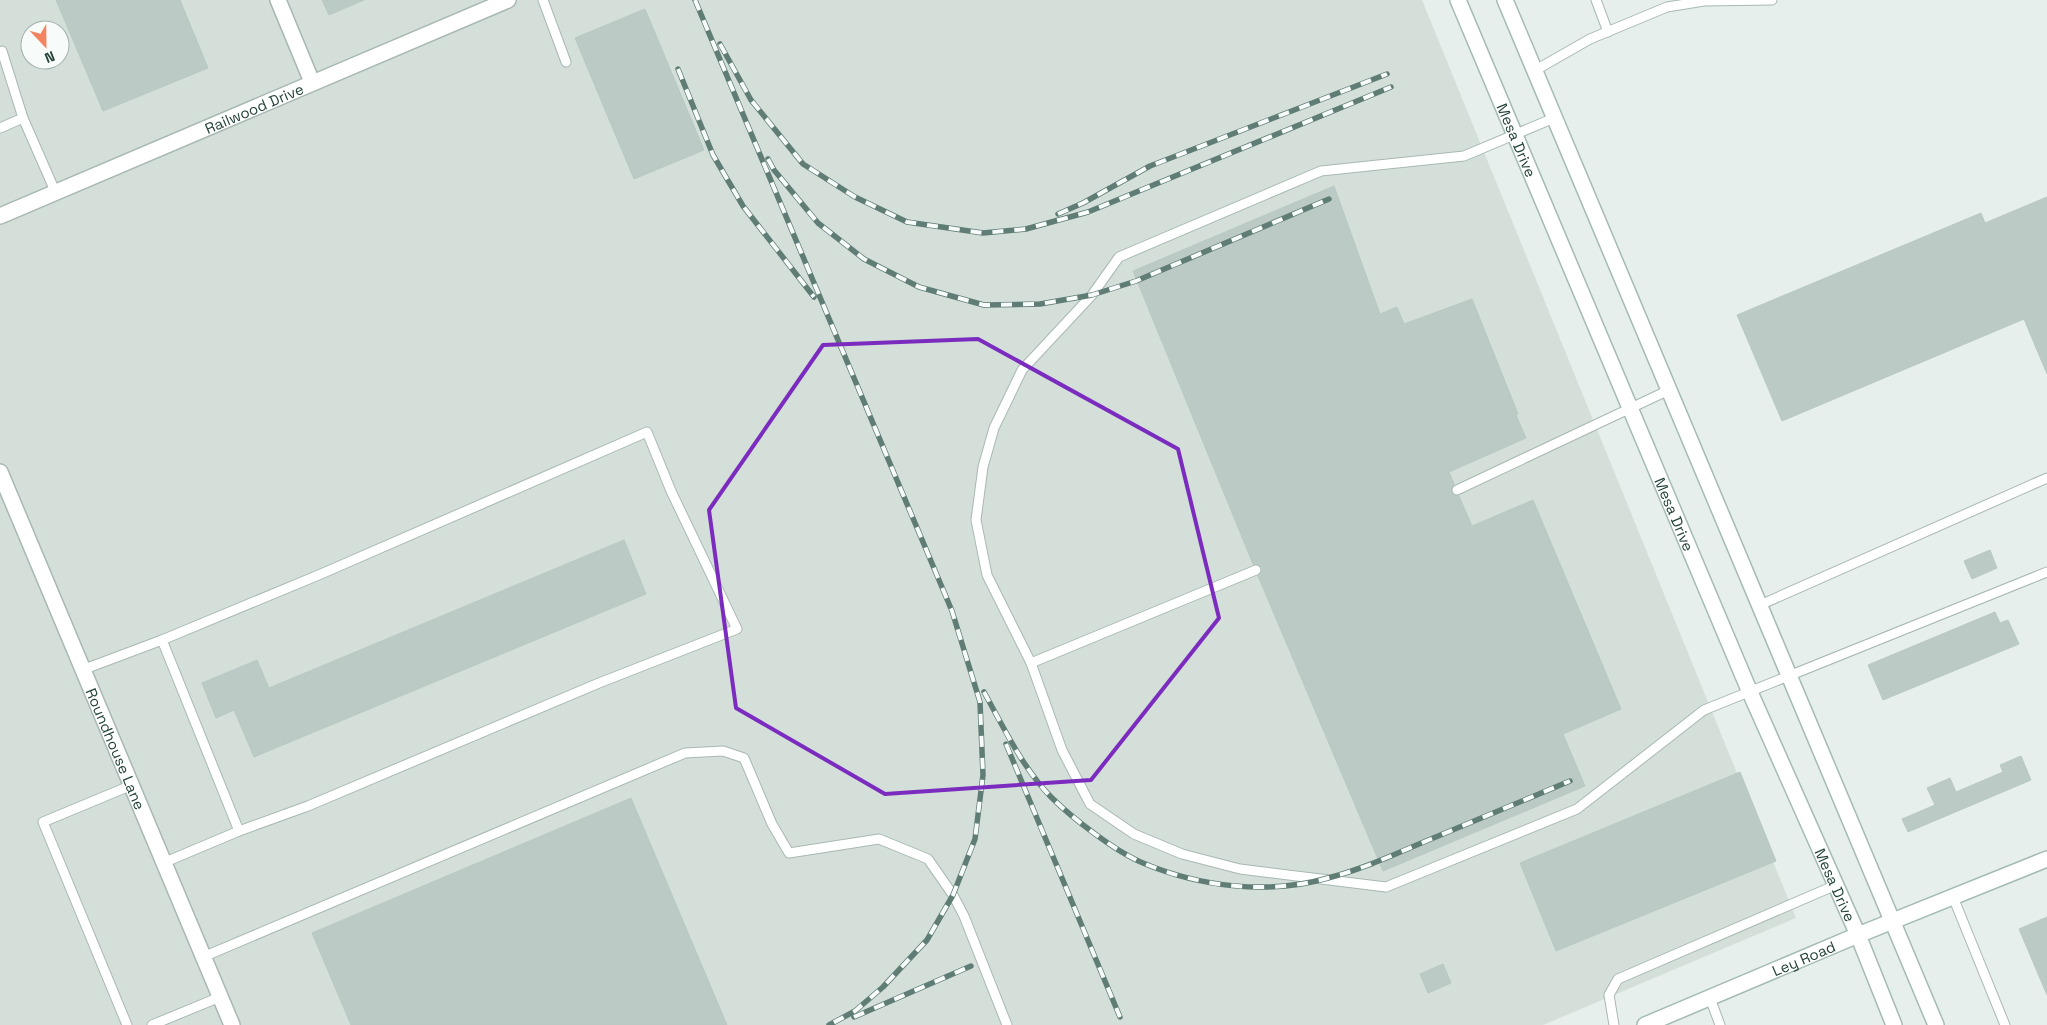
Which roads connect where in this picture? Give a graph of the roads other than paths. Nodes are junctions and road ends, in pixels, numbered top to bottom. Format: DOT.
graph roads {
  1 [pos="278,0"];
  2 [pos="508,0"];
  3 [pos="543,0"];
  4 [pos="1458,0"];
  5 [pos="1506,0"];
  6 [pos="1596,0"];
  7 [pos="1772,0"];
  8 [pos="1608,32"];
  9 [pos="0,52"];
  10 [pos="566,62"];
  11 [pos="1534,71"];
  12 [pos="312,82"];
  13 [pos="23,118"];
  14 [pos="1554,118"];
  15 [pos="0,128"];
  16 [pos="1516,135"];
  17 [pos="56,192"];
  18 [pos="0,216"];
  19 [pos="1669,390"];
  20 [pos="1631,410"];
  21 [pos="0,472"];
  22 [pos="2047,478"];
  23 [pos="1456,490"];
  24 [pos="1256,570"];
  25 [pos="2047,572"];
  26 [pos="1760,606"];
  27 [pos="162,640"];
  28 [pos="1031,663"];
  29 [pos="82,670"];
  30 [pos="1788,675"];
  31 [pos="1749,690"];
  32 [pos="132,785"];
  33 [pos="239,832"];
  34 [pos="2047,860"];
  35 [pos="163,863"];
  36 [pos="1836,885"];
  37 [pos="1954,897"];
  38 [pos="1894,921"];
  39 [pos="1858,935"];
  40 [pos="203,957"];
  41 [pos="220,997"];
  42 [pos="1710,998"];
  43 [pos="127,1025"];
  44 [pos="152,1025"];
  45 [pos="232,1025"];
  46 [pos="1007,1025"];
  47 [pos="1614,1025"];
  48 [pos="1645,1025"];
  49 [pos="1720,1025"];
  50 [pos="1894,1025"];
  51 [pos="1936,1025"];
  52 [pos="2005,1025"];
  1 -- 12 [label="main road"];
  2 -- 12 [label="main road, Railwood Drive"];
  3 -- 10 [label="lane"];
  4 -- 16 [label="main road, Mesa Drive"];
  5 -- 11 [label="main road"];
  6 -- 8 [label="lane"];
  7 -- 8 [label="lane"];
  8 -- 11 [label="lane"];
  9 -- 13 [label="lane"];
  11 -- 14 [label="main road"];
  12 -- 17 [label="main road, Railwood Drive"];
  13 -- 15 [label="lane"];
  13 -- 17 [label="lane"];
  14 -- 16 [label="lane"];
  14 -- 19 [label="main road"];
  16 -- 20 [label="main road, Mesa Drive"];
  16 -- 28 [label="lane"];
  17 -- 18 [label="main road, Railwood Drive"];
  19 -- 20 [label="lane"];
  19 -- 26 [label="main road"];
  20 -- 23 [label="lane"];
  20 -- 31 [label="main road, Mesa Drive"];
  21 -- 29 [label="main road, Roundhouse Lane"];
  22 -- 26 [label="lane"];
  24 -- 28 [label="lane"];
  25 -- 30 [label="lane"];
  26 -- 30 [label="main road"];
  27 -- 29 [label="lane"];
  27 -- 33 [label="lane"];
  27 -- 33 [label="lane"];
  28 -- 31 [label="lane"];
  29 -- 32 [label="main road, Roundhouse Lane"];
  30 -- 31 [label="lane"];
  30 -- 38 [label="main road"];
  31 -- 36 [label="main road, Mesa Drive"];
  32 -- 35 [label="main road, Roundhouse Lane"];
  32 -- 43 [label="lane"];
  33 -- 35 [label="lane"];
  34 -- 37 [label="main road, Ley Road"];
  35 -- 40 [label="main road, Roundhouse Lane"];
  36 -- 39 [label="main road, Mesa Drive"];
  36 -- 47 [label="lane"];
  37 -- 38 [label="main road, Ley Road"];
  37 -- 52 [label="lane"];
  38 -- 39 [label="main road, Ley Road"];
  38 -- 51 [label="main road"];
  39 -- 42 [label="main road, Ley Road"];
  39 -- 50 [label="main road, Mesa Drive"];
  40 -- 41 [label="main road, Roundhouse Lane"];
  40 -- 46 [label="lane"];
  41 -- 44 [label="lane"];
  41 -- 45 [label="main road, Roundhouse Lane"];
  42 -- 48 [label="main road, Ley Road"];
  42 -- 49 [label="lane"];
}
